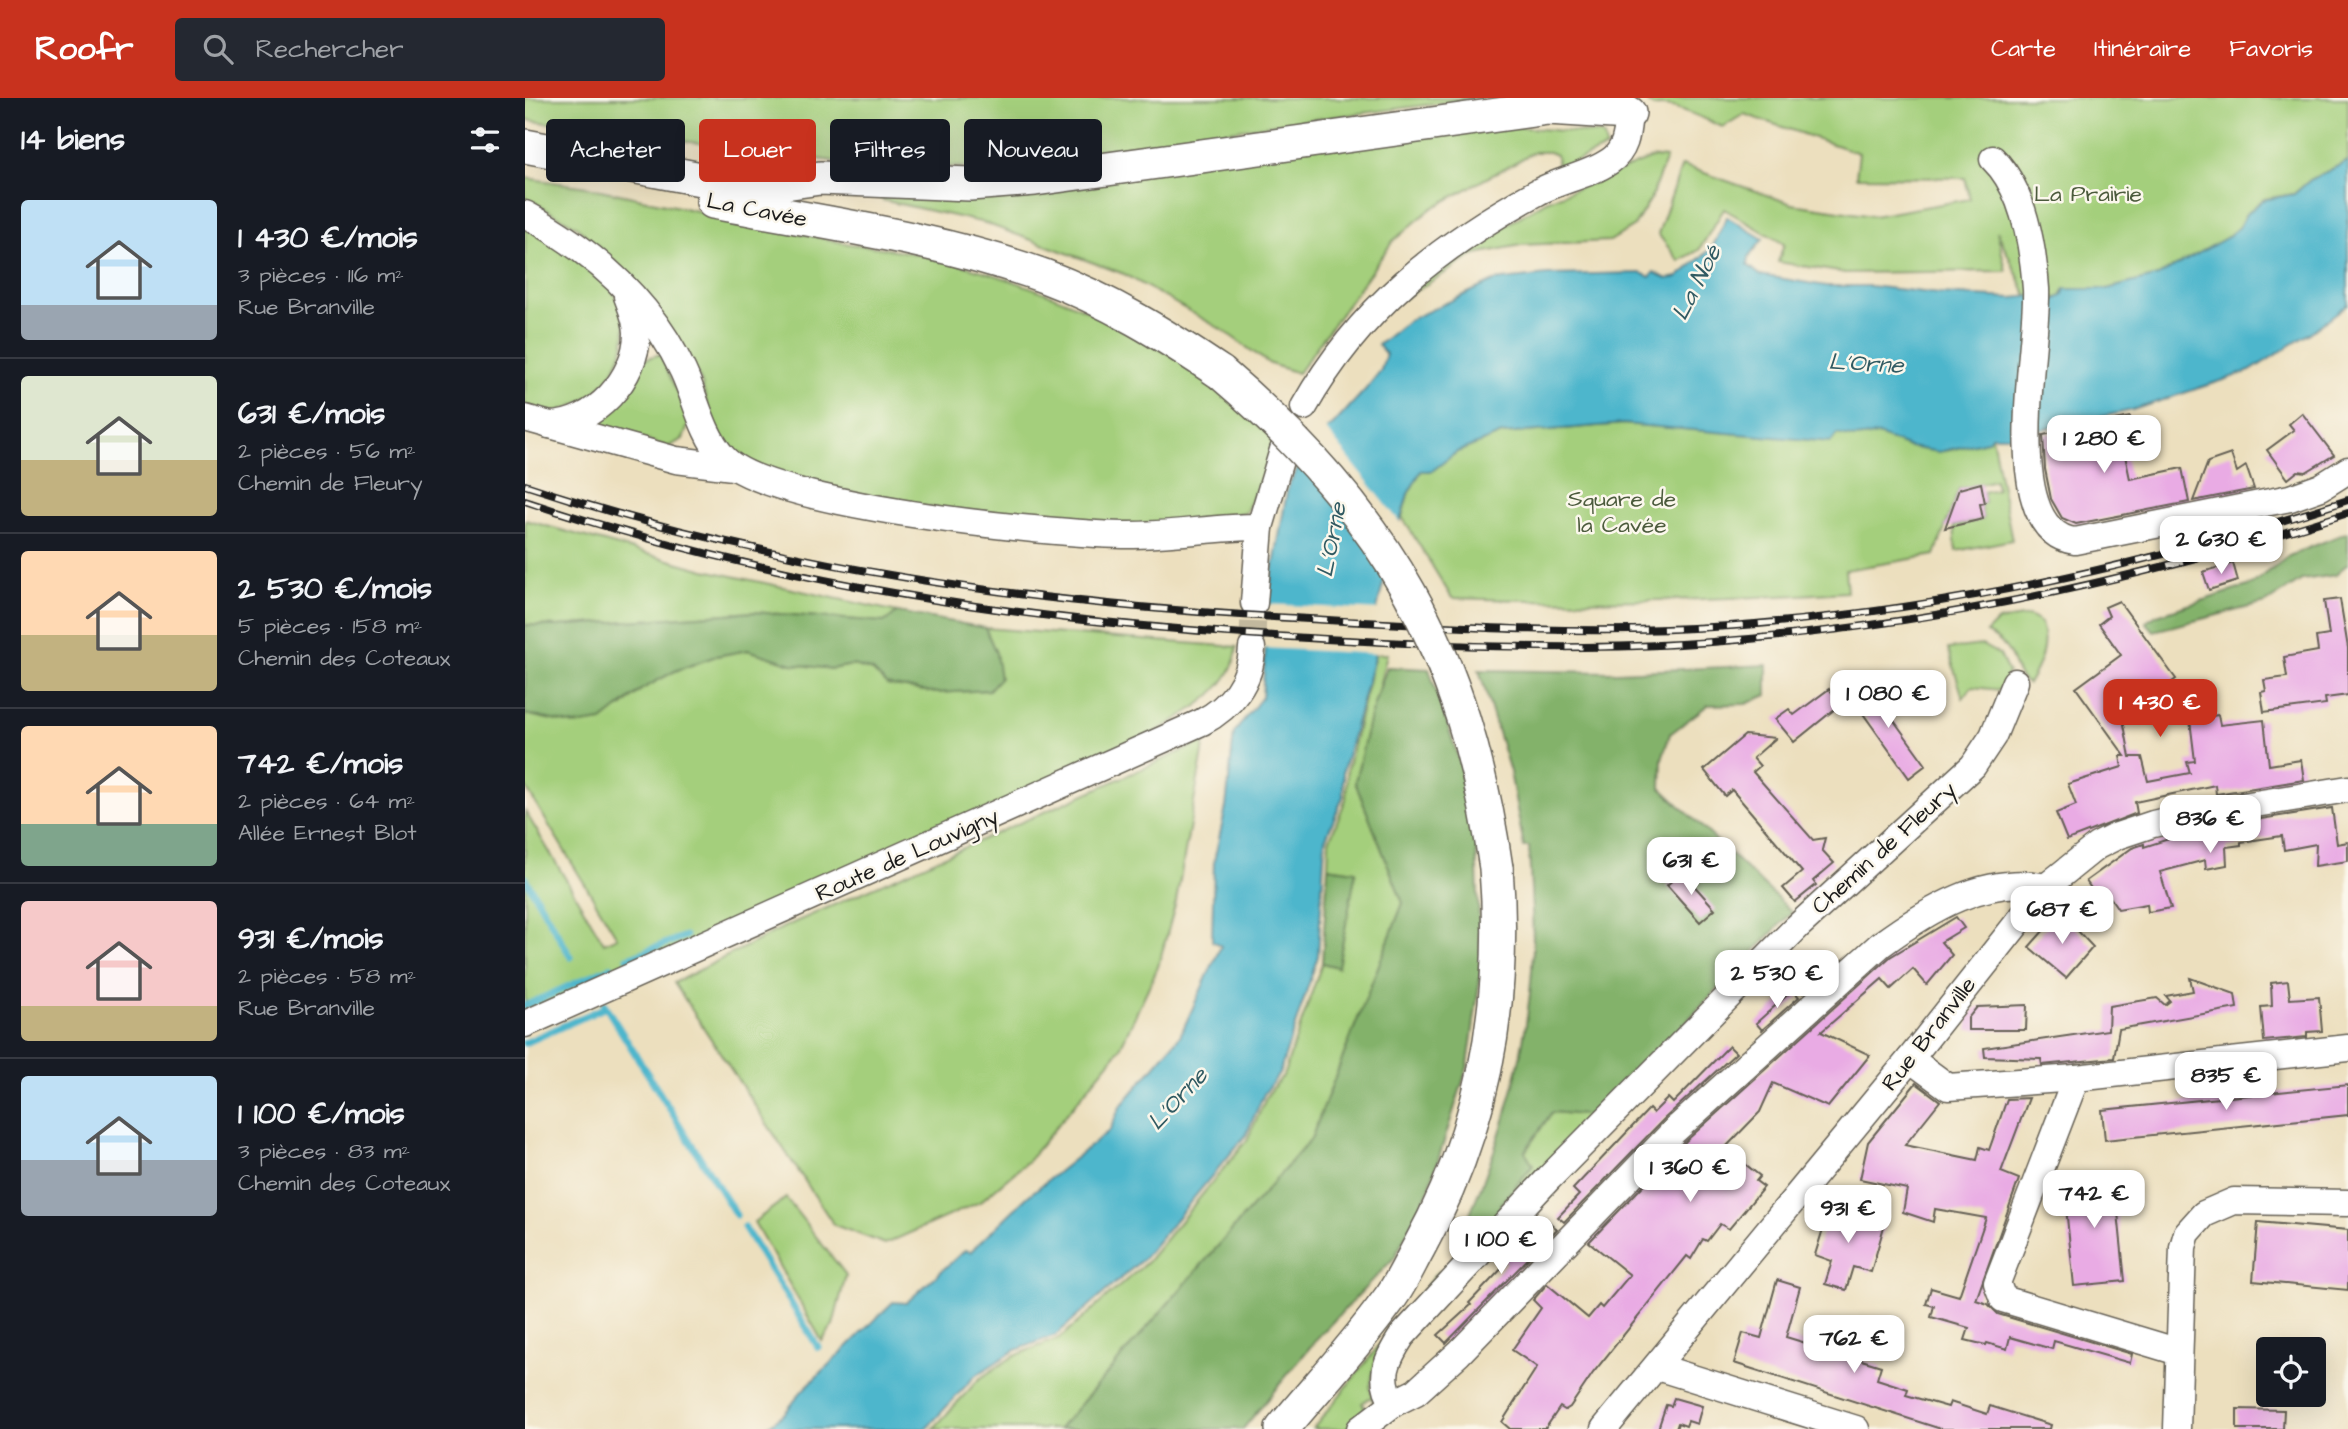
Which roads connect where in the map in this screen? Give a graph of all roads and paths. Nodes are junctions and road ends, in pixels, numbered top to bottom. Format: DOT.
graph roads {
  1 [pos="1629,113"];
  2 [pos="525,146"];
  3 [pos="1993,159"];
  4 [pos="525,163"];
  5 [pos="525,214"];
  6 [pos="622,284"];
  7 [pos="1304,407"];
  8 [pos="536,422"];
  9 [pos="1283,450"];
  10 [pos="733,467"];
  11 [pos="2348,470"];
  12 [pos="1260,527"];
  13 [pos="1254,603"];
  14 [pos="1252,648"];
  15 [pos="2015,682"];
  16 [pos="2348,789"];
  17 [pos="2046,887"];
  18 [pos="525,1024"];
  19 [pos="2348,1048"];
  20 [pos="1910,1059"];
  21 [pos="2076,1078"];
  22 [pos="2348,1203"];
  23 [pos="2179,1352"];
  24 [pos="1657,1367"];
  25 [pos="1394,1403"];
  26 [pos="1282,1429"];
  27 [pos="1360,1429"];
  28 [pos="1604,1429"];
  29 [pos="1856,1429"];
  30 [pos="2177,1429"];
  1 -- 2 [label="main road"];
  1 -- 7 [label="street"];
  3 -- 11 [label="street"];
  4 -- 26 [label="main road, La Cavée, bridge"];
  5 -- 6 [label="street"];
  6 -- 8 [label="street"];
  6 -- 10 [label="street"];
  8 -- 10 [label="street"];
  9 -- 12 [label="street"];
  10 -- 12 [label="street"];
  12 -- 13 [label="street"];
  14 -- 18 [label="street, Route de Louvigny"];
  15 -- 25 [label="street, Chemin de Fleury"];
  16 -- 17 [label="street, Rue Branville"];
  17 -- 20 [label="street, Rue Branville"];
  17 -- 25 [label="street"];
  19 -- 21 [label="street"];
  20 -- 21 [label="street"];
  20 -- 24 [label="street, Rue Branville"];
  21 -- 23 [label="street"];
  22 -- 23 [label="street"];
  23 -- 30 [label="street"];
  24 -- 28 [label="street, Rue Branville"];
  24 -- 29 [label="street"];
  25 -- 27 [label="street"];
}
